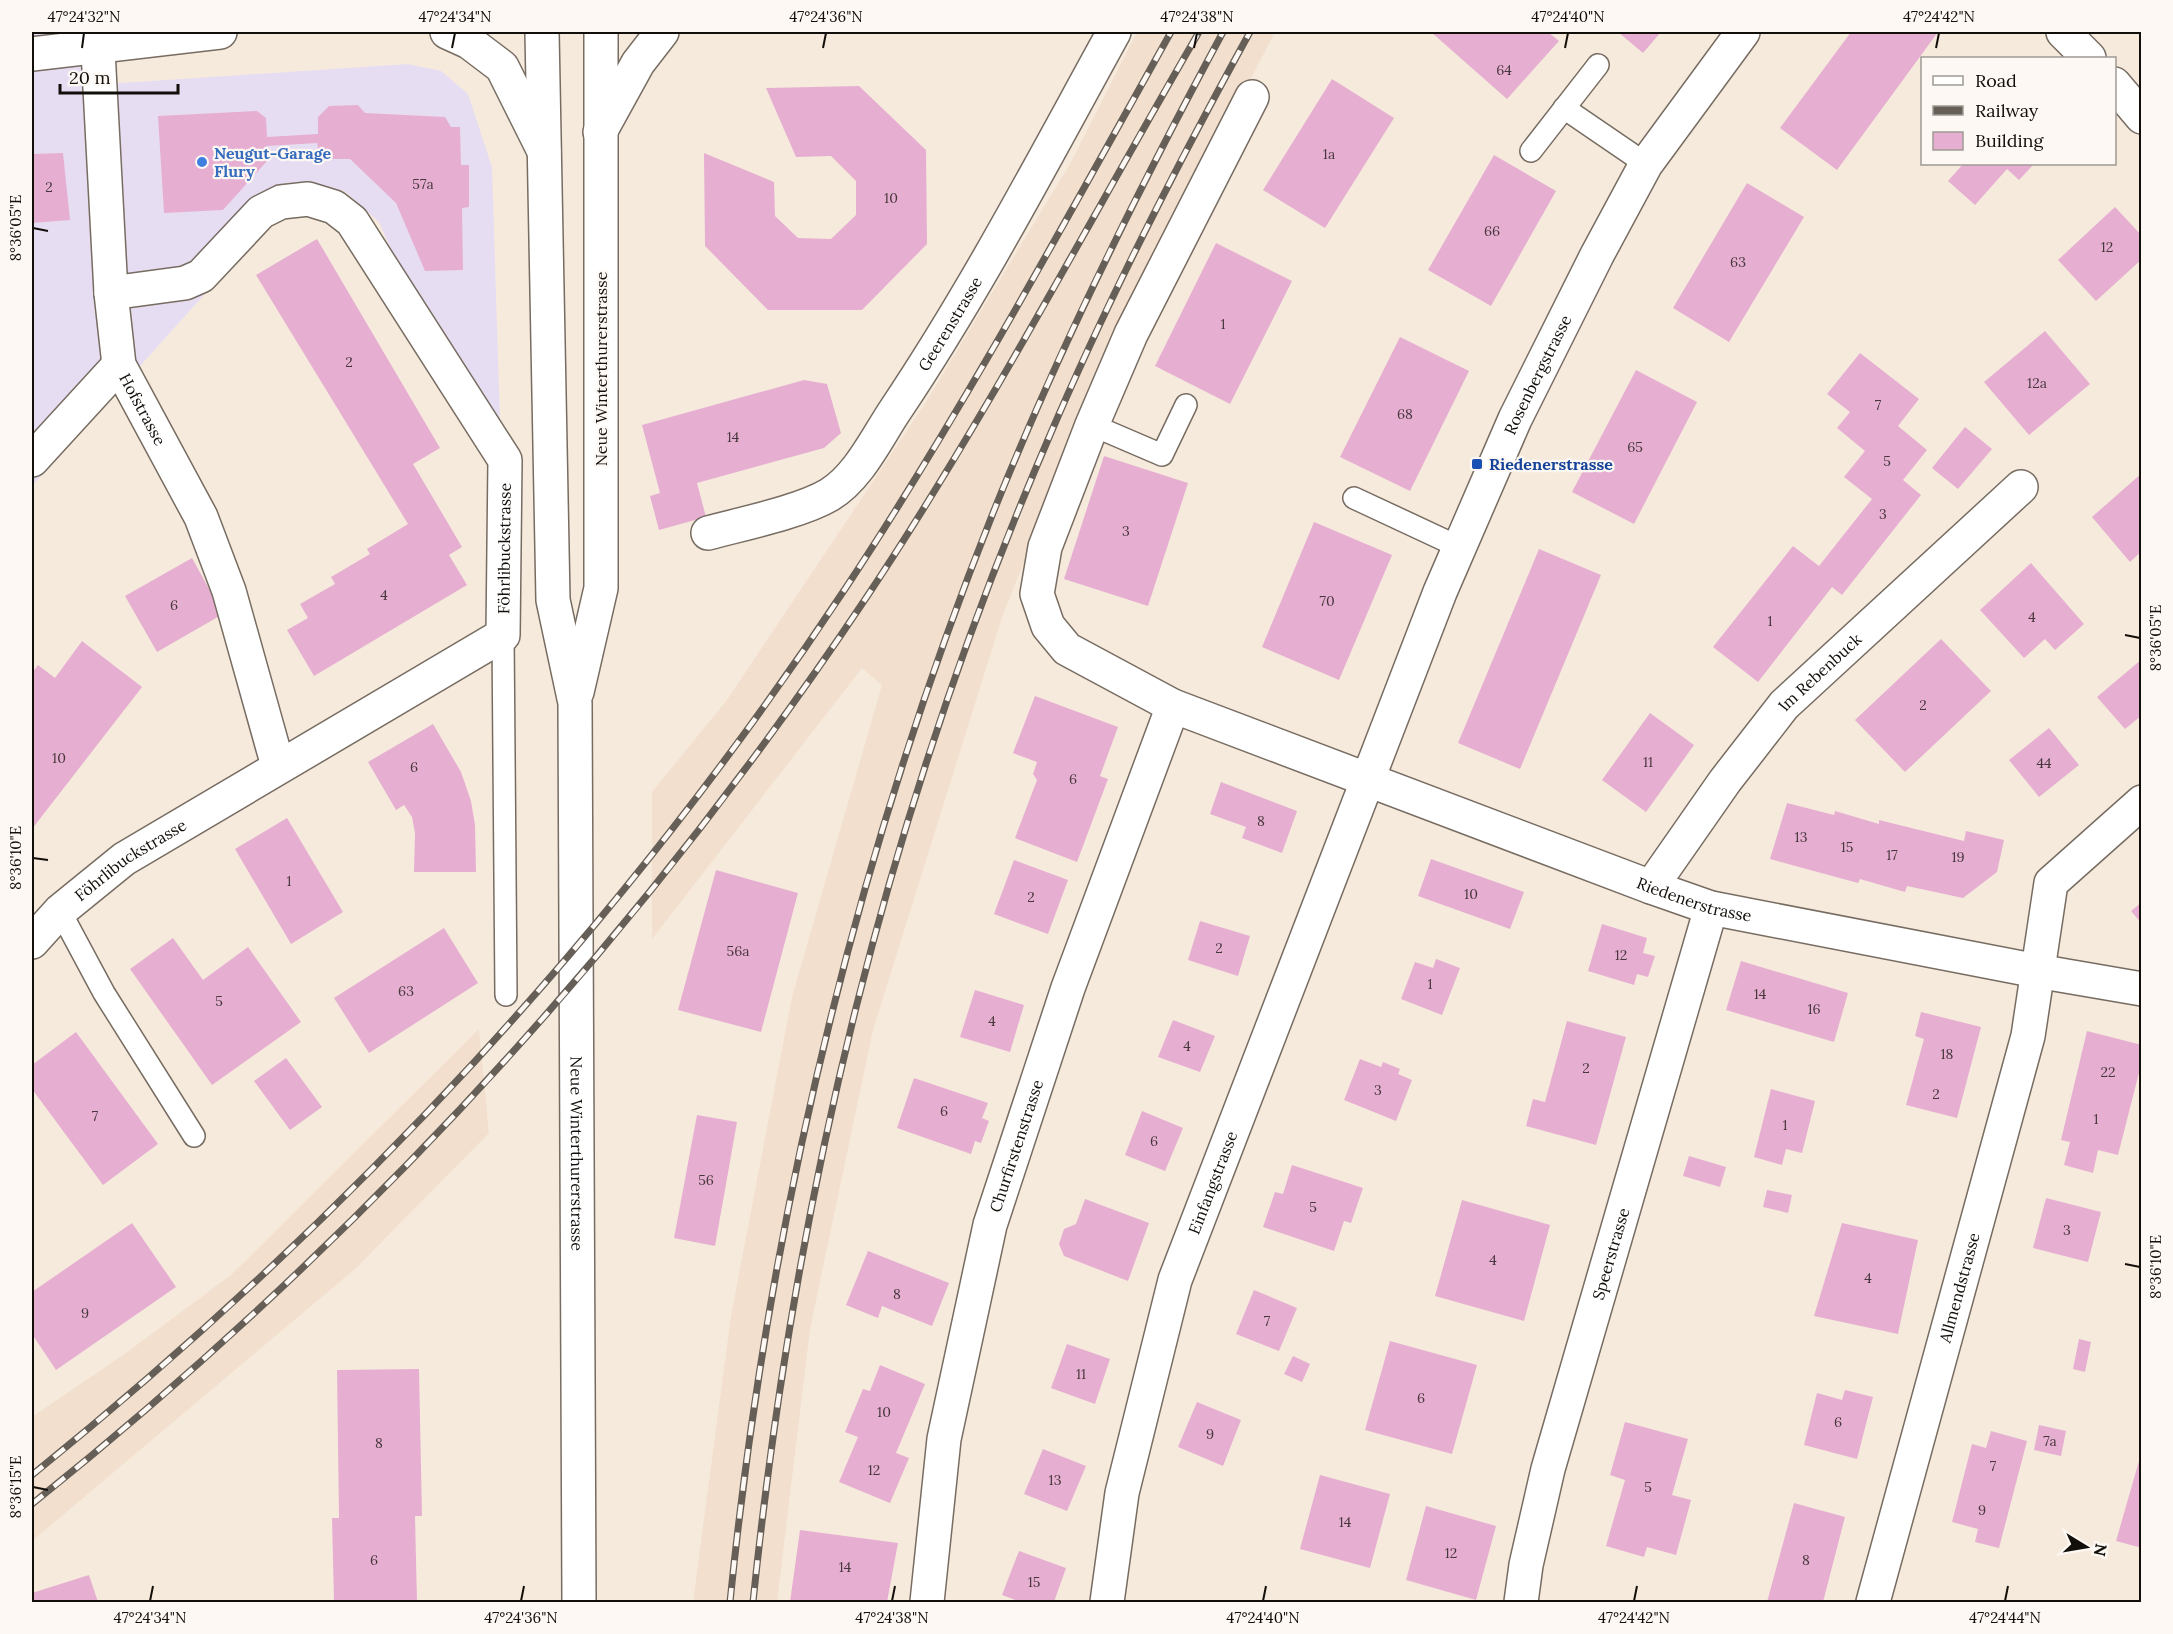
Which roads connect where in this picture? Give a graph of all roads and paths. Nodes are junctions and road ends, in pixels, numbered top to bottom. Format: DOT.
graph roads {
  1 [pos="220,32"];
  2 [pos="447,32"];
  3 [pos="542,32"];
  4 [pos="601,32"];
  5 [pos="662,32"];
  6 [pos="1114,32"];
  7 [pos="1743,32"];
  8 [pos="2063,32"];
  9 [pos="97,38"];
  10 [pos="32,54"];
  11 [pos="2089,57"];
  12 [pos="1598,65"];
  13 [pos="2116,85"];
  14 [pos="1252,97"];
  15 [pos="1564,108"];
  16 [pos="2142,117"];
  17 [pos="600,132"];
  18 [pos="544,150"];
  19 [pos="1531,151"];
  20 [pos="1646,164"];
  21 [pos="111,293"];
  22 [pos="119,365"];
  23 [pos="1186,405"];
  24 [pos="1092,425"];
  25 [pos="32,460"];
  26 [pos="2022,487"];
  27 [pos="1354,498"];
  28 [pos="708,533"];
  29 [pos="1459,547"];
  30 [pos="503,635"];
  31 [pos="575,703"];
  32 [pos="1173,706"];
  33 [pos="278,766"];
  34 [pos="1369,778"];
  35 [pos="2142,802"];
  36 [pos="1651,887"];
  37 [pos="1712,908"];
  38 [pos="60,911"];
  39 [pos="32,942"];
  40 [pos="2037,971"];
  41 [pos="2142,989"];
  42 [pos="506,995"];
  43 [pos="194,1137"];
  44 [pos="579,1602"];
  45 [pos="927,1602"];
  46 [pos="1107,1602"];
  47 [pos="1521,1602"];
  48 [pos="1873,1602"];
  1 -- 9 [label="street"];
  2 -- 18 [label="street"];
  3 -- 18 [label="street, Neue Winterthurerstrasse"];
  4 -- 17 [label="street, Neue Winterthurerstrasse"];
  5 -- 17 [label="street"];
  6 -- 28 [label="street, Geerenstrasse"];
  7 -- 20 [label="street, Rosenbergstrasse"];
  8 -- 11 [label="street"];
  9 -- 10 [label="street"];
  9 -- 21 [label="street, Hofstrasse"];
  12 -- 15 [label="lane"];
  13 -- 16 [label="street"];
  14 -- 24 [label="street, Riedenerstrasse"];
  15 -- 19 [label="lane"];
  15 -- 20 [label="lane"];
  17 -- 31 [label="street, Neue Winterthurerstrasse"];
  18 -- 31 [label="street, Neue Winterthurerstrasse"];
  20 -- 29 [label="street, Rosenbergstrasse"];
  21 -- 22 [label="street, Hofstrasse"];
  21 -- 30 [label="street, Föhrlibuckstrasse"];
  22 -- 25 [label="street"];
  22 -- 33 [label="street, Hofstrasse"];
  23 -- 24 [label="lane"];
  24 -- 32 [label="street, Riedenerstrasse"];
  26 -- 36 [label="street, Im Rebenbuck"];
  27 -- 29 [label="lane"];
  29 -- 34 [label="street, Rosenbergstrasse"];
  30 -- 33 [label="street, Föhrlibuckstrasse"];
  30 -- 42 [label="lane"];
  31 -- 44 [label="street, Neue Winterthurerstrasse"];
  32 -- 34 [label="street, Riedenerstrasse"];
  32 -- 45 [label="street, Churfirstenstrasse"];
  33 -- 38 [label="street, Föhrlibuckstrasse"];
  34 -- 36 [label="street, Riedenerstrasse"];
  34 -- 46 [label="street, Einfangstrasse"];
  35 -- 40 [label="street, Allmendstrasse"];
  36 -- 37 [label="street, Riedenerstrasse"];
  37 -- 40 [label="street, Riedenerstrasse"];
  37 -- 47 [label="street, Speerstrasse"];
  38 -- 39 [label="street, Föhrlibuckstrasse"];
  38 -- 43 [label="lane"];
  40 -- 41 [label="street, Riedenerstrasse"];
  40 -- 48 [label="street, Allmendstrasse"];
}
